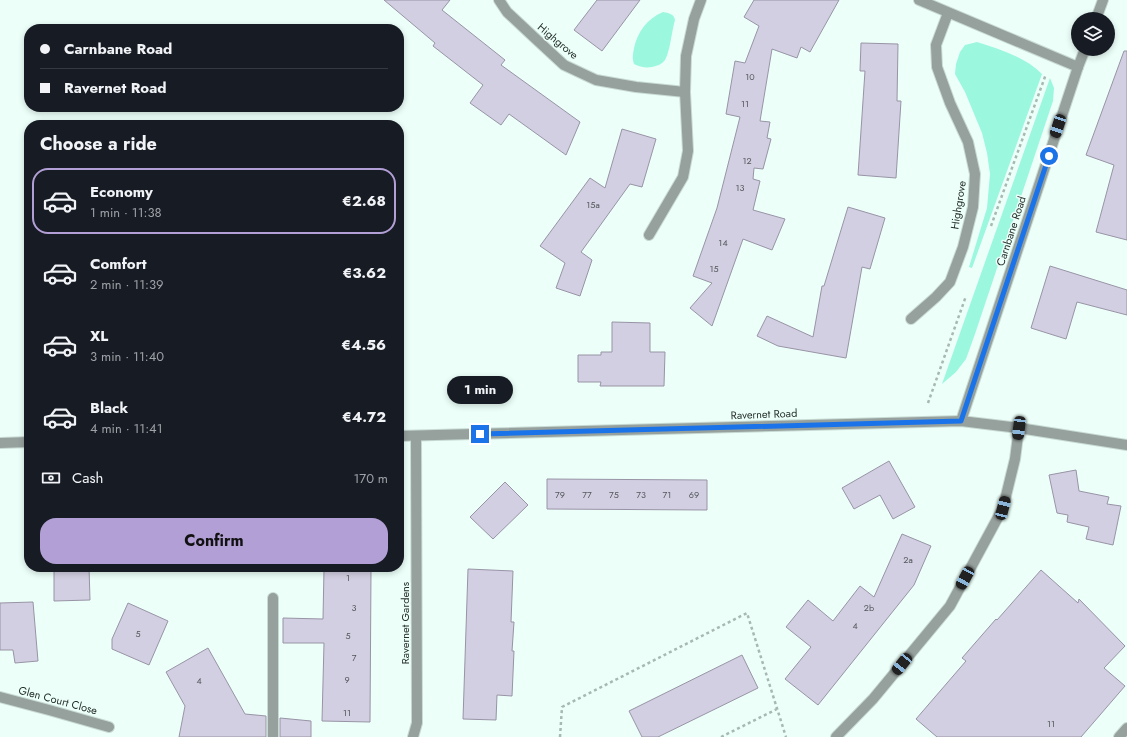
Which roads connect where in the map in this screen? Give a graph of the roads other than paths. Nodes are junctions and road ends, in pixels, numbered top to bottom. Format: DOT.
graph roads {
  1 [pos="499,0"];
  2 [pos="701,0"];
  3 [pos="919,0"];
  4 [pos="1103,0"];
  5 [pos="1099,12"];
  6 [pos="948,13"];
  7 [pos="1082,56"];
  8 [pos="1078,68"];
  9 [pos="685,92"];
  10 [pos="649,235"];
  11 [pos="911,320"];
  12 [pos="961,421"];
  13 [pos="1019,428"];
  14 [pos="404,436"];
  15 [pos="416,436"];
  16 [pos="0,442"];
  17 [pos="24,442"];
  18 [pos="1127,445"];
  19 [pos="273,598"];
  20 [pos="0,697"];
  21 [pos="109,727"];
  22 [pos="1127,728"];
  23 [pos="273,737"];
  24 [pos="413,737"];
  25 [pos="836,737"];
  26 [pos="1119,737"];
  1 -- 9 [label="street, Highgrove"];
  2 -- 9 [label="street"];
  3 -- 6 [label="street"];
  4 -- 5 [label="street"];
  6 -- 8 [label="street"];
  6 -- 11 [label="street, Highgrove"];
  7 -- 8 [label="street, Carnbane Road"];
  8 -- 12 [label="street, Carnbane Road"];
  9 -- 10 [label="street"];
  12 -- 13 [label="street, Ravernet Road"];
  12 -- 15 [label="street, Ravernet Road"];
  13 -- 18 [label="street, Ravernet Road"];
  13 -- 25 [label="street"];
  14 -- 15 [label="street, Ravernet Road"];
  15 -- 24 [label="street, Ravernet Gardens"];
  16 -- 17 [label="street"];
  19 -- 23 [label="street"];
  20 -- 21 [label="street, Glen Court Close"];
  22 -- 26 [label="street"];
}
